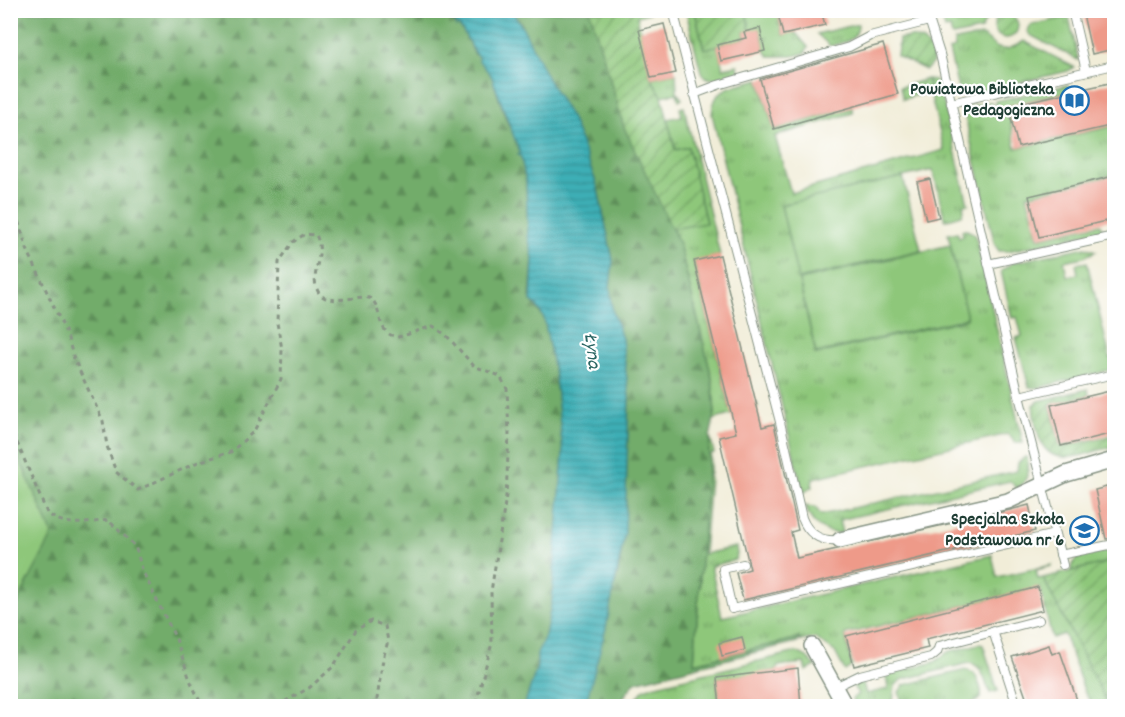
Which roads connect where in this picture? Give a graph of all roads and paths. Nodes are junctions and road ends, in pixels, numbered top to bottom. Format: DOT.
graph roads {
  1 [pos="673,10"];
  2 [pos="926,10"];
  3 [pos="1072,10"];
  4 [pos="929,21"];
  5 [pos="1114,65"];
  6 [pos="1086,72"];
  7 [pos="694,94"];
  8 [pos="951,103"];
  9 [pos="10,207"];
  10 [pos="1114,236"];
  11 [pos="988,264"];
  12 [pos="1114,374"];
  13 [pos="1019,396"];
  14 [pos="10,426"];
  15 [pos="1114,459"];
  16 [pos="1042,485"];
  17 [pos="1054,534"];
  18 [pos="840,540"];
  19 [pos="1114,544"];
  20 [pos="1060,555"];
  21 [pos="743,564"];
  22 [pos="1063,565"];
  23 [pos="1039,620"];
  24 [pos="993,631"];
  25 [pos="812,646"];
  26 [pos="835,687"];
  27 [pos="202,706"];
  28 [pos="277,706"];
  29 [pos="376,706"];
  30 [pos="475,706"];
  31 [pos="845,706"];
  32 [pos="1017,706"];
  1 -- 7 [label="lane"];
  2 -- 4 [label="lane"];
  3 -- 6 [label="lane"];
  4 -- 7 [label="lane"];
  4 -- 8 [label="lane"];
  5 -- 6 [label="lane"];
  6 -- 8 [label="lane"];
  7 -- 18 [label="lane"];
  8 -- 11 [label="lane"];
  9 -- 30 [label="path"];
  10 -- 11 [label="lane"];
  11 -- 13 [label="lane"];
  12 -- 13 [label="lane"];
  13 -- 16 [label="lane"];
  14 -- 27 [label="path"];
  15 -- 16 [label="street"];
  16 -- 17 [label="lane"];
  16 -- 18 [label="street"];
  17 -- 20 [label="lane"];
  17 -- 21 [label="lane"];
  19 -- 20 [label="lane"];
  20 -- 22 [label="lane"];
  23 -- 24 [label="lane"];
  24 -- 26 [label="lane"];
  24 -- 32 [label="lane"];
  25 -- 26 [label="street"];
  26 -- 31 [label="street"];
  28 -- 29 [label="path"];
}
